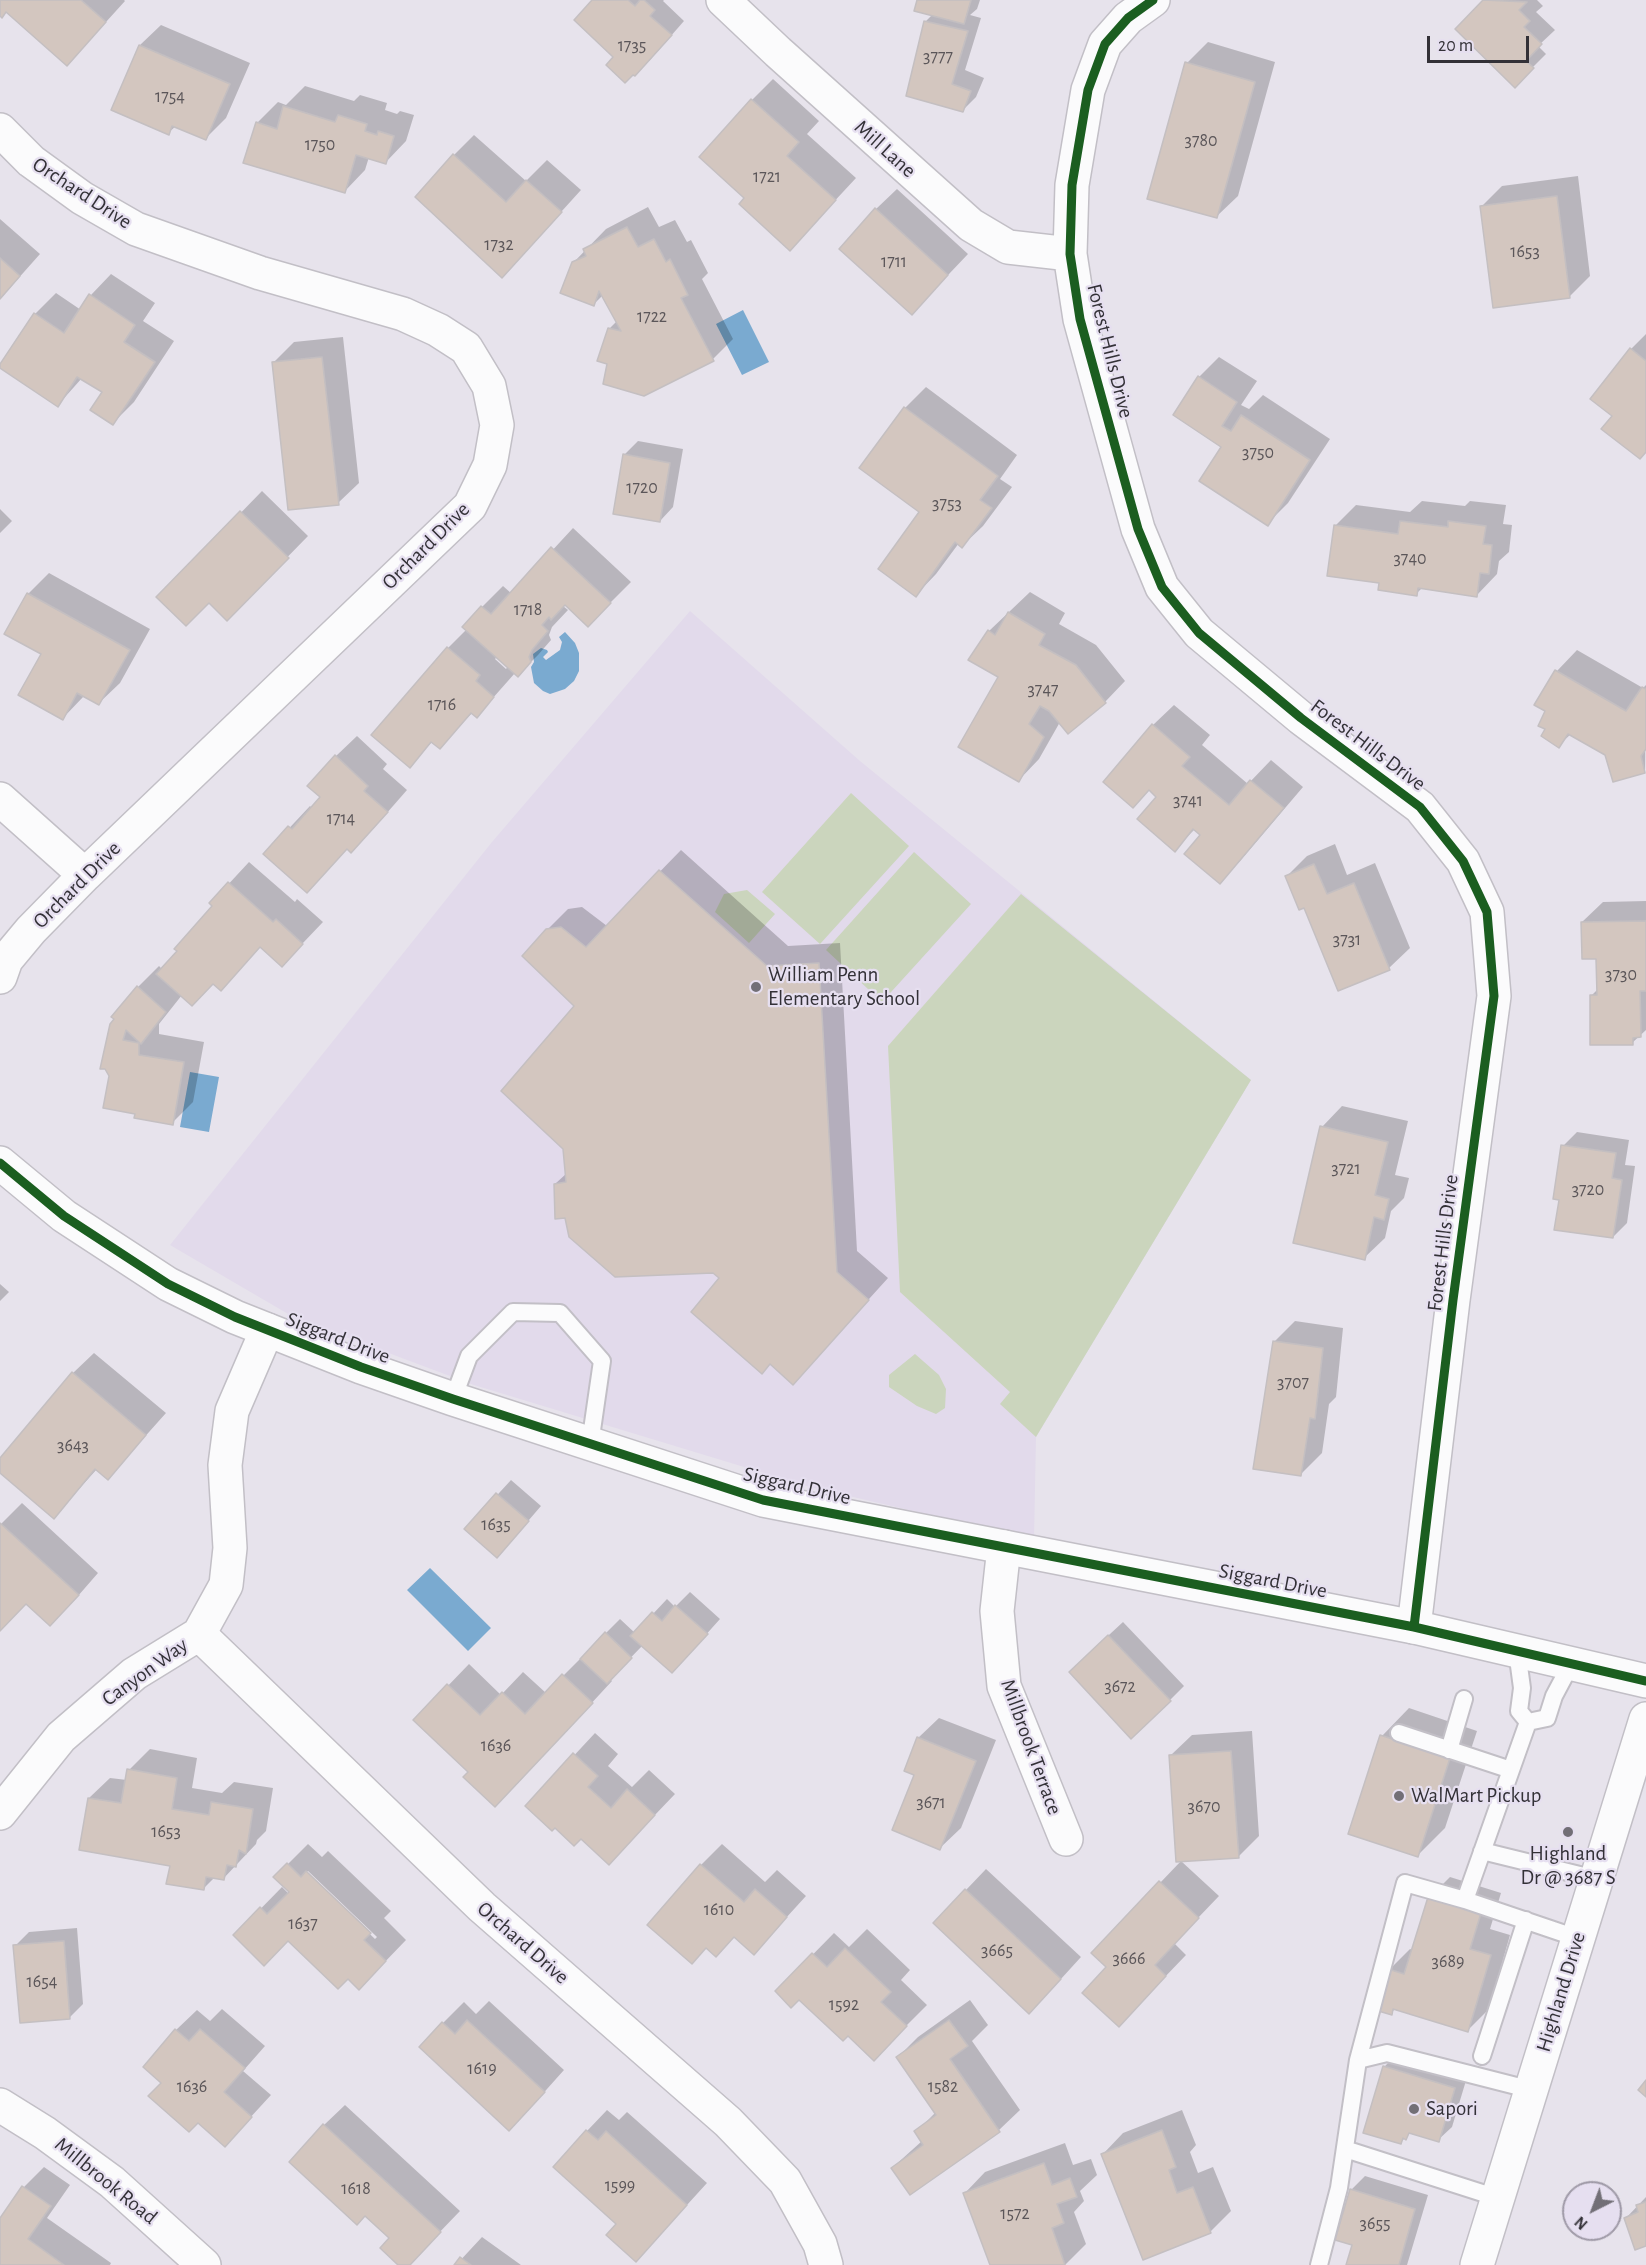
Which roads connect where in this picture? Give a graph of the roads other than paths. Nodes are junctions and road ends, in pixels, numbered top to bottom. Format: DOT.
graph roads {
  1 [pos="723,0"];
  2 [pos="1153,0"];
  3 [pos="0,130"];
  4 [pos="1070,254"];
  5 [pos="0,799"];
  6 [pos="85,875"];
  7 [pos="0,977"];
  8 [pos="0,1163"];
  9 [pos="267,1330"];
  10 [pos="453,1400"];
  11 [pos="590,1444"];
  12 [pos="1004,1547"];
  13 [pos="1414,1627"];
  14 [pos="199,1634"];
  15 [pos="1517,1652"];
  16 [pos="1571,1664"];
  17 [pos="1646,1681"];
  18 [pos="1464,1699"];
  19 [pos="1646,1719"];
  20 [pos="1528,1722"];
  21 [pos="1399,1733"];
  22 [pos="1449,1750"];
  23 [pos="1511,1770"];
  24 [pos="0,1813"];
  25 [pos="1066,1839"];
  26 [pos="1482,1851"];
  27 [pos="1596,1879"];
  28 [pos="1466,1900"];
  29 [pos="1526,1920"];
  30 [pos="1577,1938"];
  31 [pos="1482,2056"];
  32 [pos="1358,2060"];
  33 [pos="1532,2090"];
  34 [pos="0,2105"];
  35 [pos="1345,2149"];
  36 [pos="1498,2198"];
  37 [pos="204,2265"];
  38 [pos="826,2265"];
  39 [pos="1319,2265"];
  40 [pos="1477,2265"];
  1 -- 4 [label="street, Mill Lane"];
  2 -- 4 [label="street, Forest Hills Drive"];
  3 -- 6 [label="street, Orchard Drive"];
  4 -- 13 [label="street, Forest Hills Drive"];
  5 -- 6 [label="street"];
  6 -- 7 [label="street, Orchard Drive"];
  8 -- 9 [label="street, Siggard Drive"];
  9 -- 10 [label="street, Siggard Drive"];
  9 -- 14 [label="street, Canyon Way"];
  10 -- 11 [label="street, Siggard Drive"];
  10 -- 11 [label="lane"];
  11 -- 12 [label="street, Siggard Drive"];
  12 -- 13 [label="street, Siggard Drive"];
  12 -- 25 [label="street, Millbrook Terrace"];
  13 -- 15 [label="street, Siggard Drive"];
  14 -- 24 [label="street, Canyon Way"];
  14 -- 38 [label="street, Orchard Drive"];
  15 -- 16 [label="street, Siggard Drive"];
  15 -- 20 [label="lane"];
  16 -- 17 [label="street, Siggard Drive"];
  16 -- 20 [label="lane"];
  18 -- 22 [label="lane"];
  19 -- 27 [label="street, Highland Drive"];
  20 -- 23 [label="lane"];
  21 -- 22 [label="lane"];
  22 -- 23 [label="lane"];
  23 -- 26 [label="lane"];
  26 -- 27 [label="lane"];
  26 -- 28 [label="lane"];
  27 -- 30 [label="street, Highland Drive"];
  28 -- 29 [label="lane"];
  28 -- 32 [label="lane"];
  29 -- 30 [label="lane"];
  29 -- 31 [label="lane"];
  30 -- 33 [label="street, Highland Drive"];
  32 -- 33 [label="lane"];
  32 -- 35 [label="lane"];
  33 -- 36 [label="street, Highland Drive"];
  34 -- 37 [label="street, Millbrook Road"];
  35 -- 36 [label="lane"];
  35 -- 39 [label="lane"];
  36 -- 40 [label="street, Highland Drive"];
}
